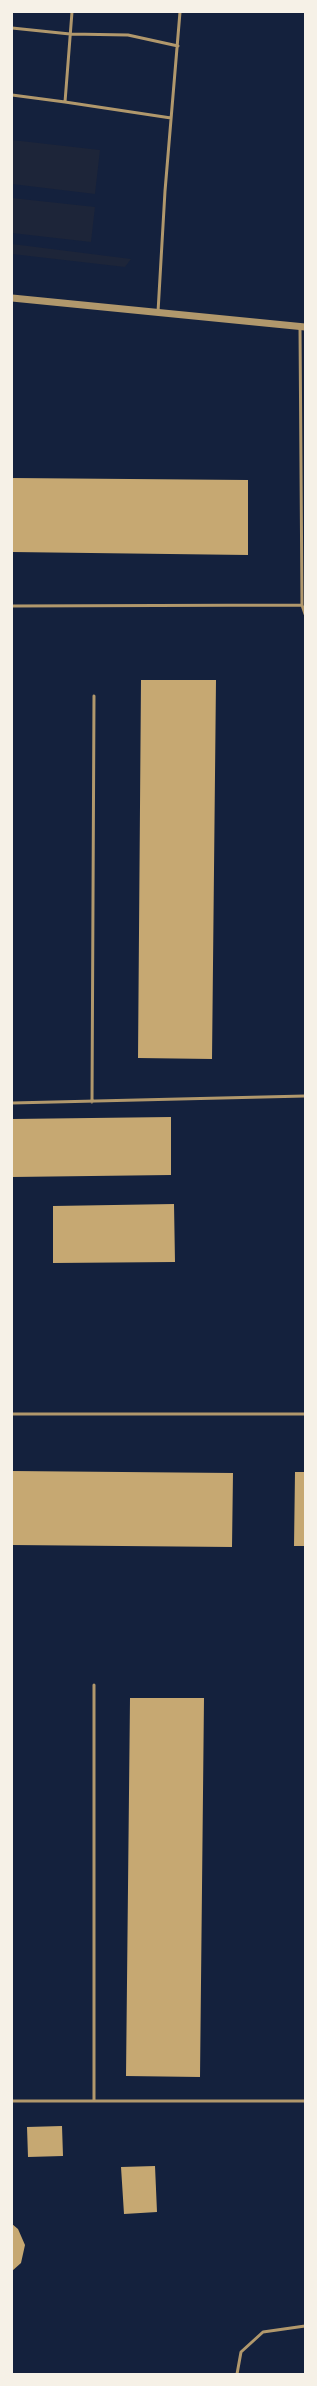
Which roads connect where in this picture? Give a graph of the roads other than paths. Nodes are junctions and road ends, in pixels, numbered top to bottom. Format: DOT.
graph roads {
  1 [pos="72,12"];
  2 [pos="180,12"];
  3 [pos="12,28"];
  4 [pos="70,34"];
  5 [pos="178,46"];
  6 [pos="12,96"];
  7 [pos="65,102"];
  8 [pos="171,118"];
  9 [pos="12,298"];
  10 [pos="158,312"];
  11 [pos="302,327"];
  12 [pos="302,605"];
  13 [pos="12,606"];
  14 [pos="305,614"];
  15 [pos="94,696"];
  16 [pos="305,1096"];
  17 [pos="92,1102"];
  18 [pos="12,1103"];
  19 [pos="12,1414"];
  20 [pos="305,1414"];
  21 [pos="94,1685"];
  22 [pos="94,2100"];
  23 [pos="305,2101"];
  24 [pos="12,2102"];
  25 [pos="305,2326"];
  26 [pos="237,2374"];
  1 -- 4 [label="lane"];
  2 -- 5 [label="lane"];
  3 -- 4 [label="lane"];
  4 -- 5 [label="lane"];
  4 -- 7 [label="lane"];
  5 -- 8 [label="lane"];
  6 -- 7 [label="lane"];
  7 -- 8 [label="lane"];
  8 -- 10 [label="lane"];
  9 -- 10 [label="street"];
  10 -- 11 [label="street"];
  11 -- 12 [label="lane"];
  12 -- 13 [label="lane"];
  12 -- 14 [label="lane"];
  15 -- 17 [label="lane"];
  16 -- 17 [label="lane"];
  17 -- 18 [label="lane"];
  19 -- 20 [label="lane"];
  21 -- 22 [label="lane"];
  22 -- 23 [label="lane"];
  22 -- 24 [label="lane"];
  25 -- 26 [label="lane"];
}
